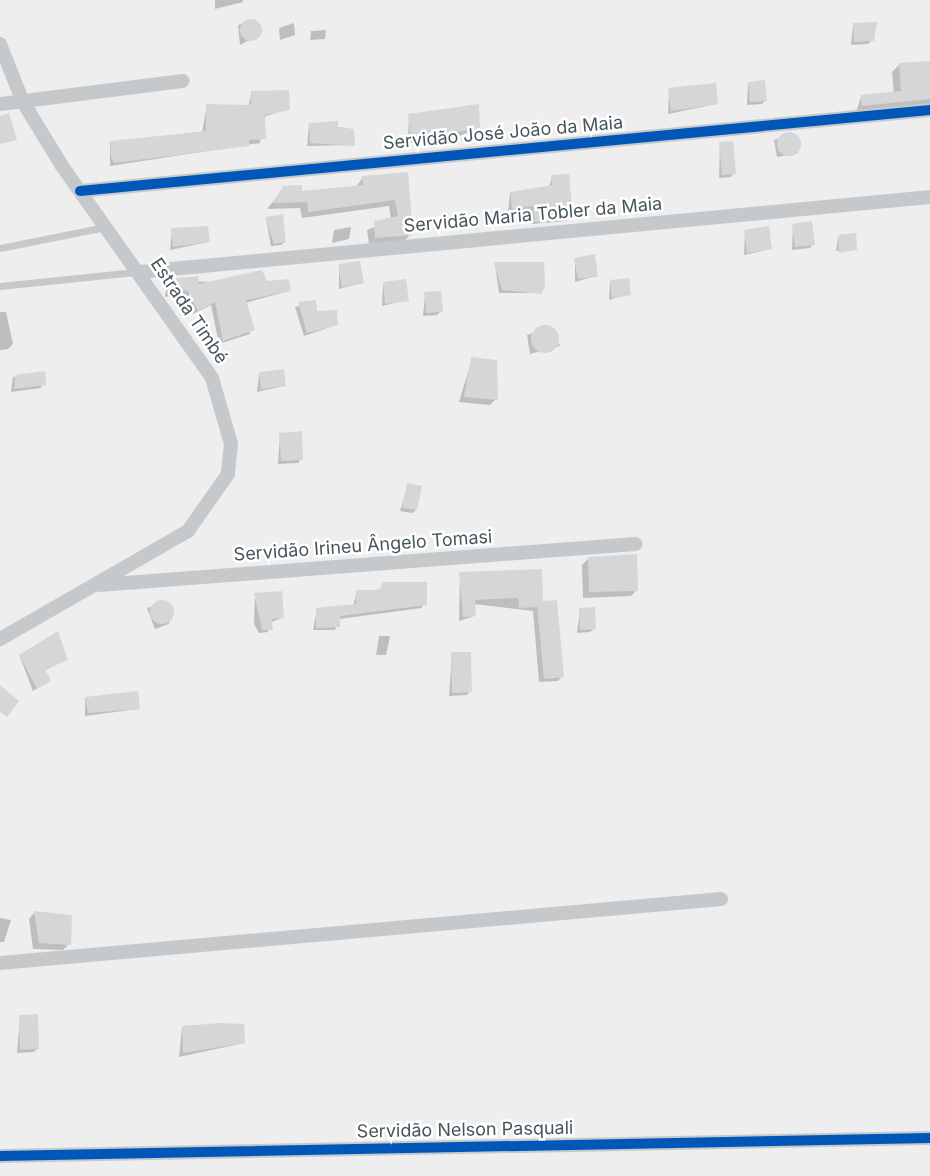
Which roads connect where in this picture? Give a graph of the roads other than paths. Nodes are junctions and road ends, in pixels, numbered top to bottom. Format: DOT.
graph roads {
  1 [pos="0,44"];
  2 [pos="183,81"];
  3 [pos="23,102"];
  4 [pos="0,104"];
  5 [pos="930,110"];
  6 [pos="80,191"];
  7 [pos="930,197"];
  8 [pos="106,227"];
  9 [pos="0,248"];
  10 [pos="140,272"];
  11 [pos="0,286"];
  12 [pos="635,544"];
  13 [pos="93,586"];
  14 [pos="0,639"];
  15 [pos="720,899"];
  16 [pos="0,963"];
  17 [pos="930,1138"];
  18 [pos="0,1156"];
  1 -- 3 [label="street, Estrada Timbé"];
  2 -- 3 [label="street"];
  3 -- 4 [label="street"];
  3 -- 6 [label="street, Estrada Timbé"];
  5 -- 6 [label="street, Servidão José João da Maia"];
  6 -- 8 [label="street, Estrada Timbé"];
  7 -- 10 [label="street, Servidão Maria Tobler da Maia"];
  8 -- 9 [label="lane"];
  8 -- 10 [label="street, Estrada Timbé"];
  10 -- 11 [label="lane"];
  10 -- 13 [label="street, Estrada Timbé"];
  12 -- 13 [label="street, Servidão Irineu Ângelo Tomasi"];
  13 -- 14 [label="street, Estrada Timbé"];
  15 -- 16 [label="street"];
  17 -- 18 [label="street, Servidão Nelson Pasquali"];
}
